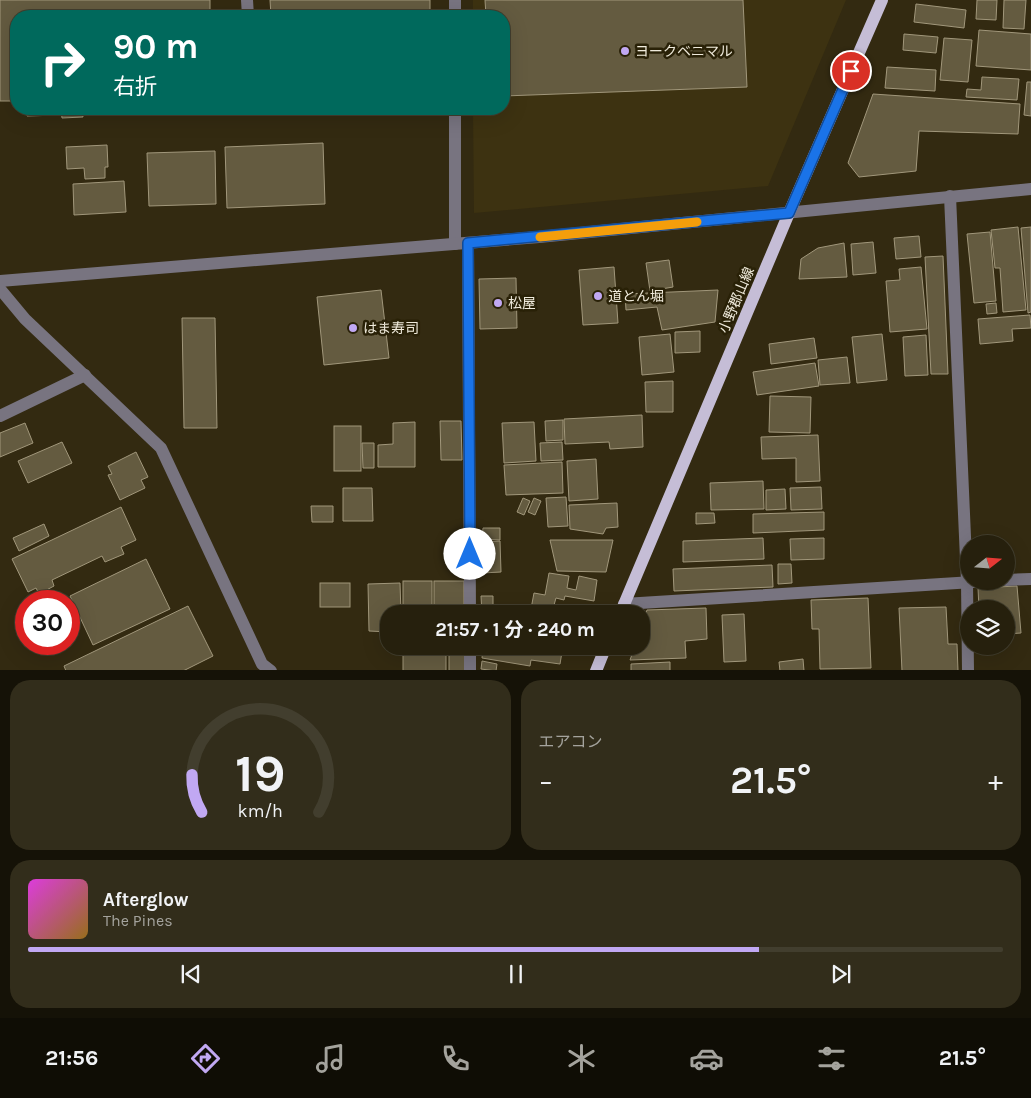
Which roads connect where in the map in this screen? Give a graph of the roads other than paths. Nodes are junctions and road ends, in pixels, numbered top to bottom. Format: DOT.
graph roads {
  1 [pos="882,0"];
  2 [pos="455,115"];
  3 [pos="1031,189"];
  4 [pos="950,196"];
  5 [pos="789,213"];
  6 [pos="462,243"];
  7 [pos="0,281"];
  8 [pos="0,289"];
  9 [pos="85,375"];
  10 [pos="0,416"];
  11 [pos="965,535"];
  12 [pos="1031,579"];
  13 [pos="1015,580"];
  14 [pos="960,583"];
  15 [pos="967,590"];
  16 [pos="470,605"];
  17 [pos="624,605"];
  18 [pos="650,607"];
  19 [pos="470,655"];
  20 [pos="602,655"];
  21 [pos="262,668"];
  22 [pos="470,670"];
  23 [pos="596,670"];
  24 [pos="968,670"];
  1 -- 5 [label="main road, 小野郡山線"];
  2 -- 6 [label="street"];
  3 -- 4 [label="street"];
  4 -- 5 [label="street"];
  4 -- 11 [label="street"];
  5 -- 6 [label="street"];
  5 -- 17 [label="main road, 小野郡山線"];
  6 -- 7 [label="street"];
  6 -- 16 [label="street"];
  8 -- 9 [label="street"];
  9 -- 10 [label="street"];
  9 -- 21 [label="street"];
  12 -- 13 [label="street"];
  14 -- 18 [label="street"];
  15 -- 24 [label="street"];
  19 -- 22 [label="street"];
  20 -- 23 [label="main road"];
}
